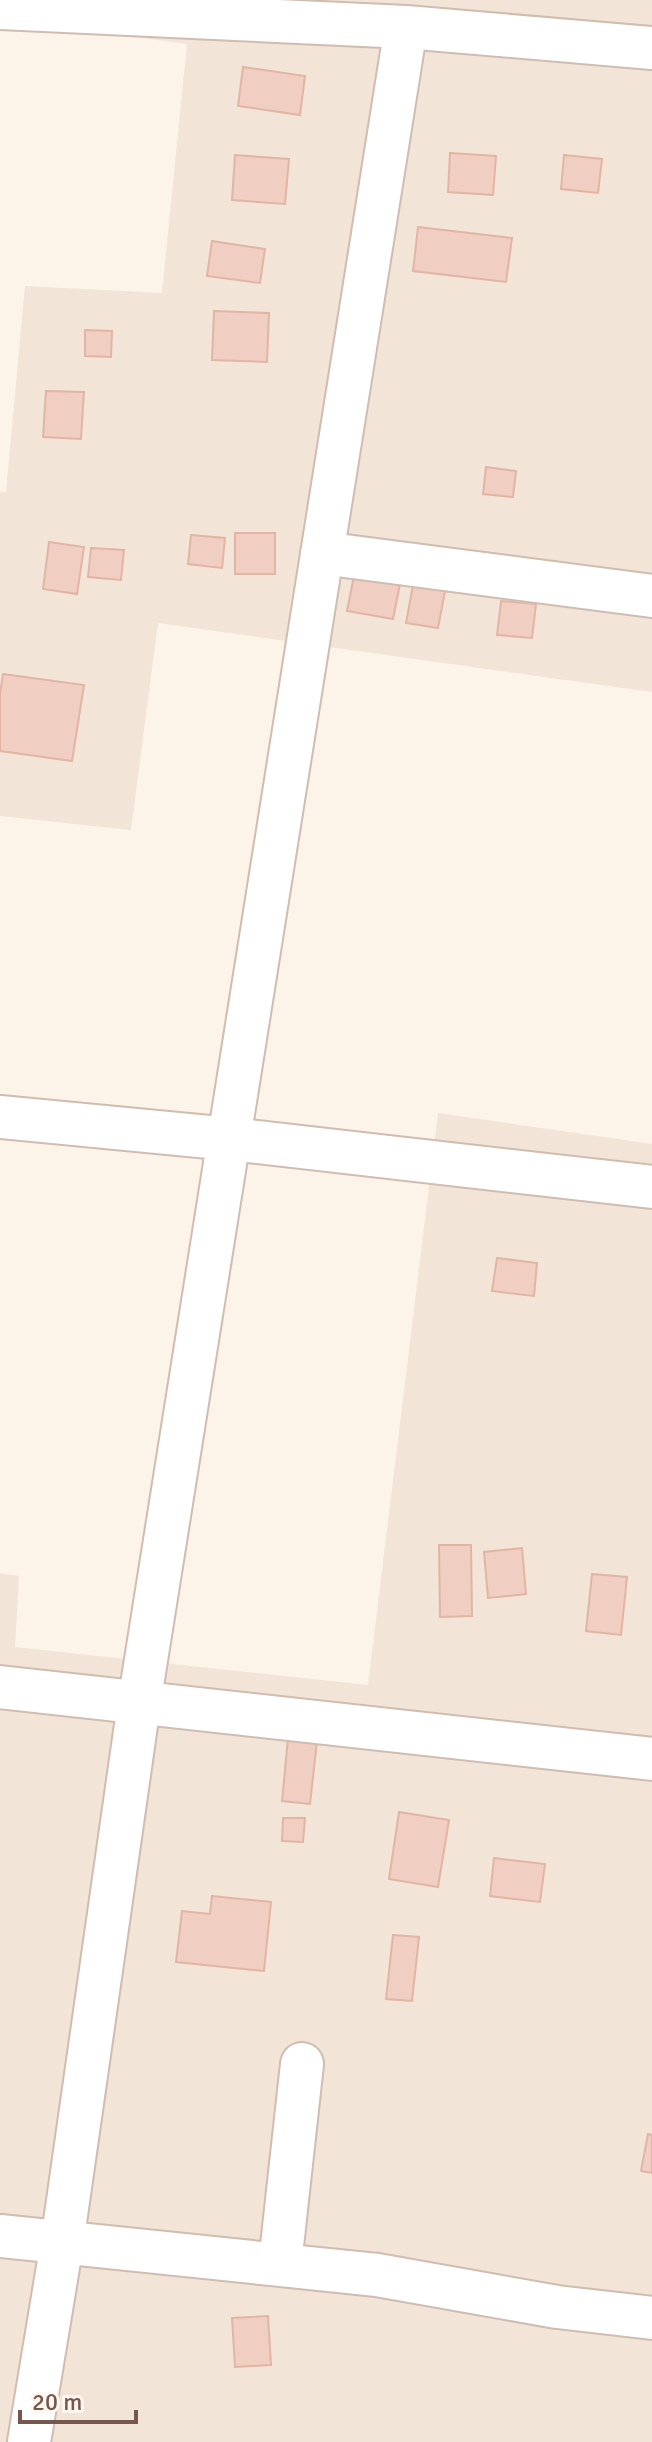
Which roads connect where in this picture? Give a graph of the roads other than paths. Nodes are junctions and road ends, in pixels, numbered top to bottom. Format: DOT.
graph roads {
  1 [pos="0,8"];
  2 [pos="406,27"];
  3 [pos="652,48"];
  4 [pos="322,553"];
  5 [pos="652,596"];
  6 [pos="0,1117"];
  7 [pos="230,1139"];
  8 [pos="652,1187"];
  9 [pos="0,1687"];
  10 [pos="139,1704"];
  11 [pos="652,1759"];
  12 [pos="302,2064"];
  13 [pos="0,2236"];
  14 [pos="62,2243"];
  15 [pos="280,2264"];
  16 [pos="652,2318"];
  17 [pos="29,2442"];
  1 -- 2 [label="street"];
  2 -- 3 [label="street"];
  2 -- 4 [label="street"];
  4 -- 5 [label="street"];
  4 -- 7 [label="street"];
  6 -- 7 [label="street"];
  7 -- 8 [label="street"];
  7 -- 10 [label="street"];
  9 -- 10 [label="street"];
  10 -- 11 [label="street"];
  10 -- 14 [label="street"];
  12 -- 15 [label="street"];
  13 -- 14 [label="street"];
  14 -- 15 [label="street"];
  14 -- 17 [label="street"];
  15 -- 16 [label="street"];
}
